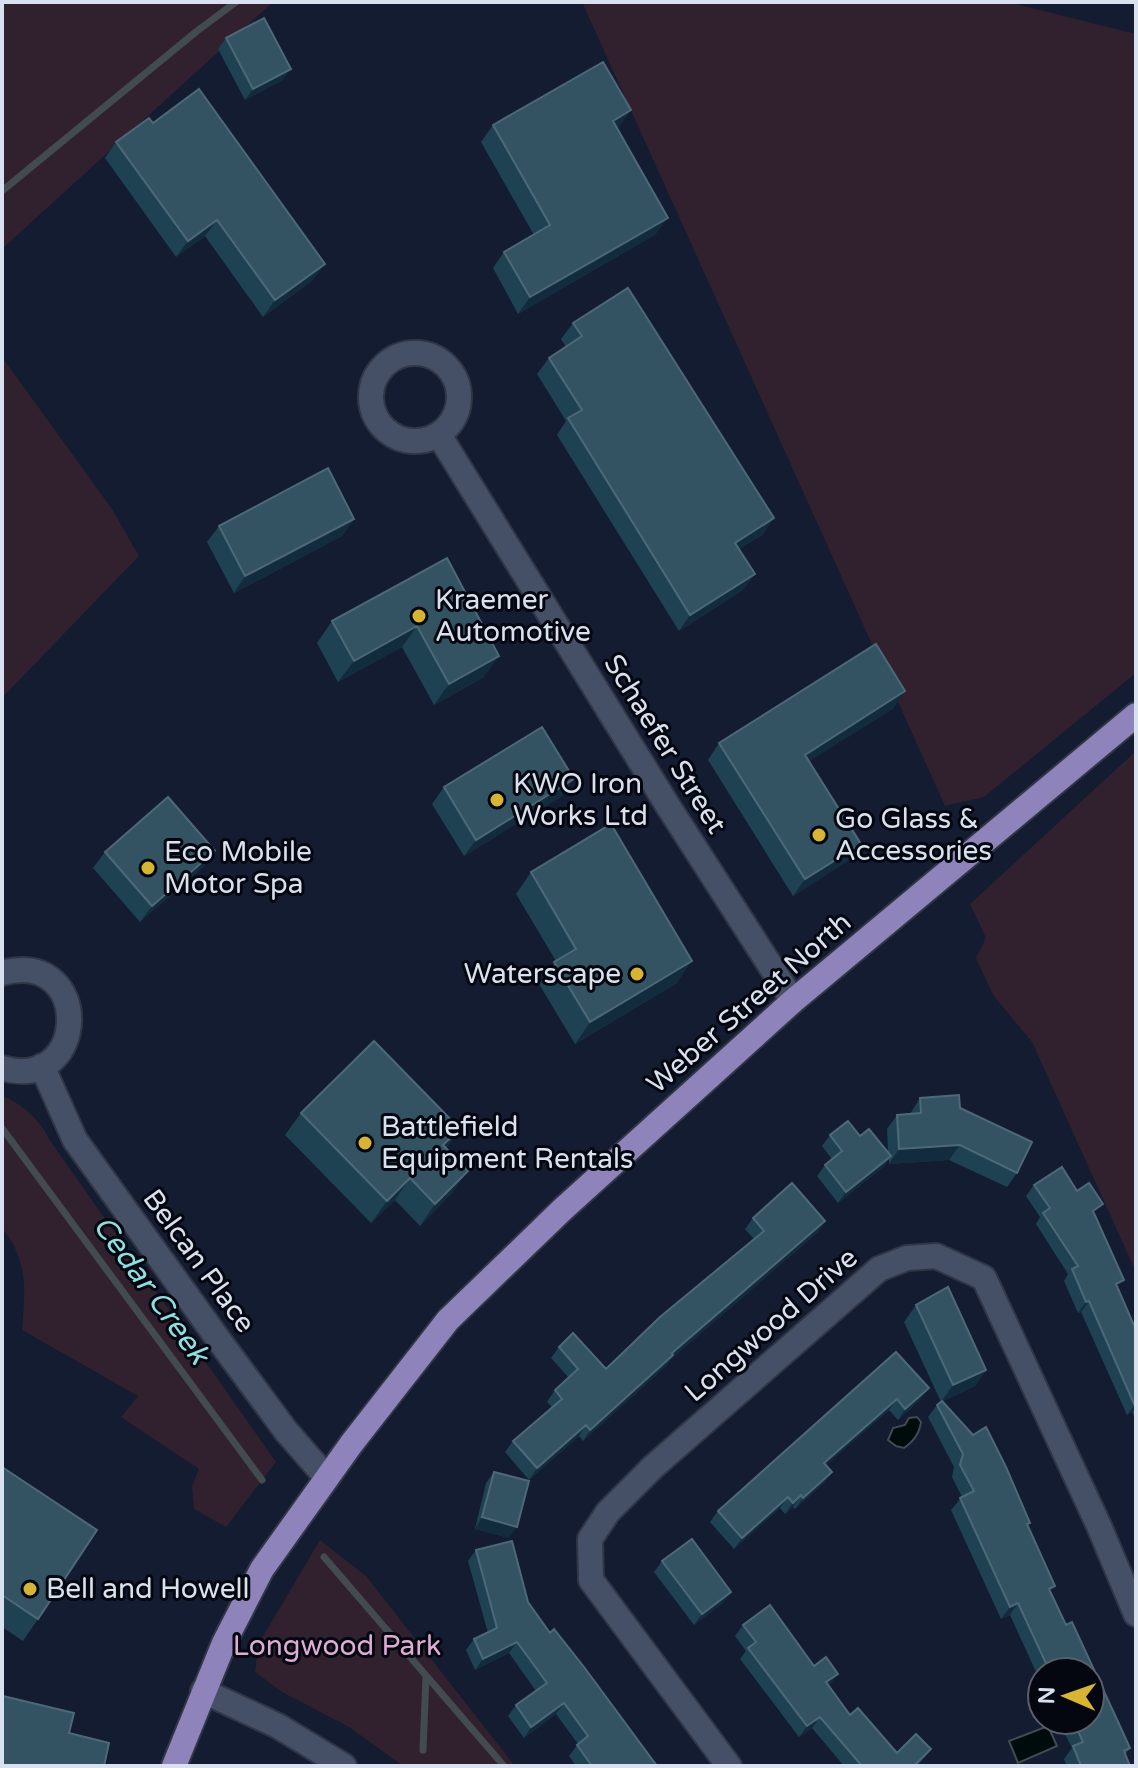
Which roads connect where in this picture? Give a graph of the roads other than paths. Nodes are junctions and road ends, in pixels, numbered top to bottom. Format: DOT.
graph roads {
  1 [pos="439,435"];
  2 [pos="1136,715"];
  3 [pos="2,973"];
  4 [pos="793,1001"];
  5 [pos="42,1066"];
  6 [pos="2,1068"];
  7 [pos="327,1478"];
  8 [pos="1136,1614"];
  9 [pos="203,1691"];
  10 [pos="174,1766"];
  11 [pos="344,1766"];
  12 [pos="729,1766"];
  1 -- 4 [label="street, Schaefer Street"];
  2 -- 4 [label="main road, Weber Street North"];
  3 -- 5 [label="street"];
  4 -- 7 [label="main road, Weber Street North"];
  5 -- 6 [label="street"];
  5 -- 7 [label="street, Belcan Place"];
  7 -- 9 [label="main road, Weber Street North"];
  8 -- 12 [label="street, Longwood Drive"];
  9 -- 10 [label="main road, Weber Street North"];
  9 -- 11 [label="street"];
}
